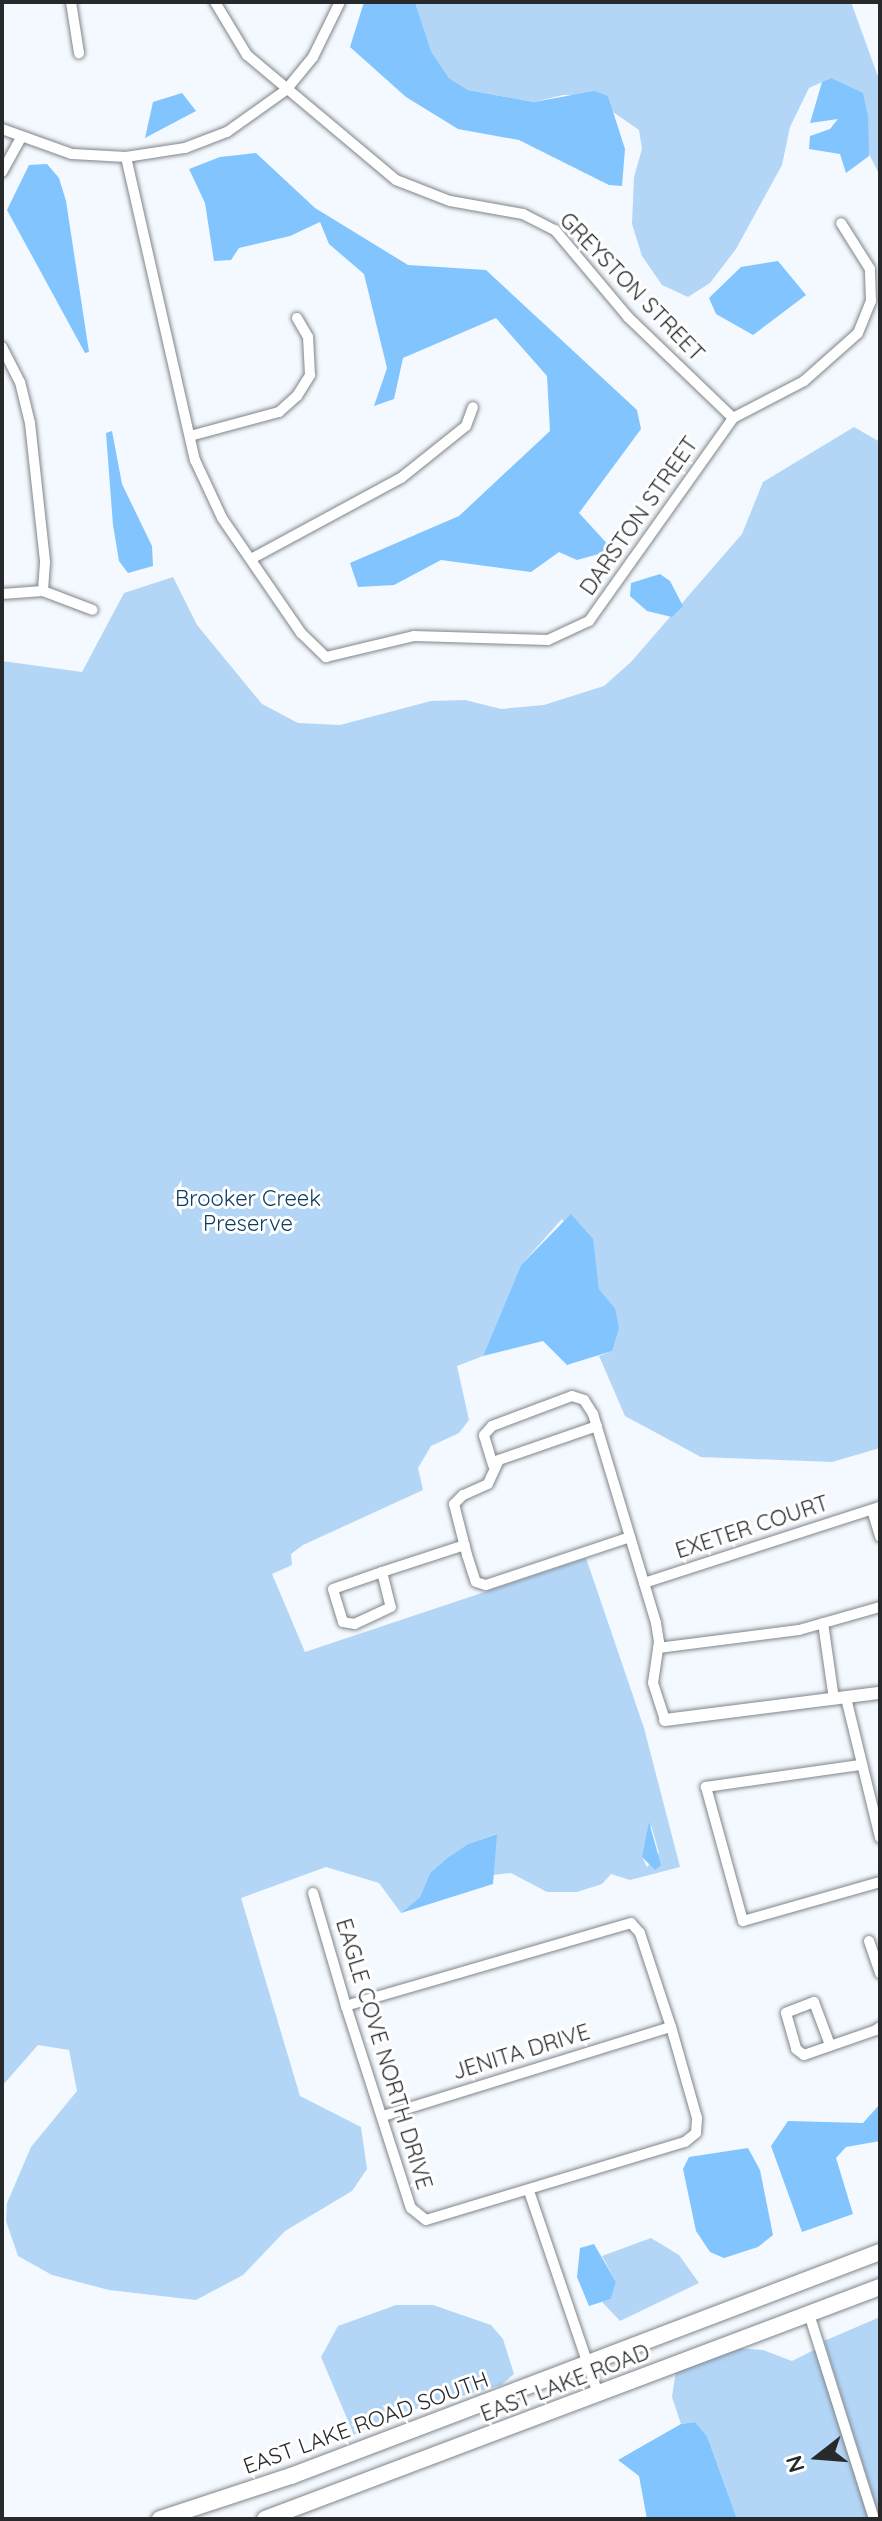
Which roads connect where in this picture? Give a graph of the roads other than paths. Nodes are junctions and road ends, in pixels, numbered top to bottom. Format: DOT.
graph roads {
  1 [pos="71,2"];
  2 [pos="215,2"];
  3 [pos="340,2"];
  4 [pos="79,53"];
  5 [pos="286,90"];
  6 [pos="2,129"];
  7 [pos="21,138"];
  8 [pos="126,157"];
  9 [pos="2,172"];
  10 [pos="841,223"];
  11 [pos="297,318"];
  12 [pos="2,347"];
  13 [pos="473,407"];
  14 [pos="733,418"];
  15 [pos="190,436"];
  16 [pos="251,559"];
  17 [pos="43,591"];
  18 [pos="2,594"];
  19 [pos="93,610"];
  20 [pos="597,1426"];
  21 [pos="493,1465"];
  22 [pos="876,1508"];
  23 [pos="630,1537"];
  24 [pos="880,1537"];
  25 [pos="465,1545"];
  26 [pos="382,1572"];
  27 [pos="644,1583"];
  28 [pos="880,1607"];
  29 [pos="823,1623"];
  30 [pos="658,1648"];
  31 [pos="880,1693"];
  32 [pos="840,1699"];
  33 [pos="665,1720"];
  34 [pos="860,1765"];
  35 [pos="880,1838"];
  36 [pos="880,1882"];
  37 [pos="313,1893"];
  38 [pos="869,1941"];
  39 [pos="880,1973"];
  40 [pos="346,2006"];
  41 [pos="671,2027"];
  42 [pos="880,2027"];
  43 [pos="830,2045"];
  44 [pos="383,2116"];
  45 [pos="529,2191"];
  46 [pos="880,2252"];
  47 [pos="880,2287"];
  48 [pos="809,2314"];
  49 [pos="587,2364"];
  50 [pos="598,2394"];
  51 [pos="160,2519"];
  52 [pos="265,2519"];
  53 [pos="874,2519"];
  1 -- 4 [label="street"];
  2 -- 5 [label="street, GREYSTON STREET"];
  3 -- 5 [label="street"];
  5 -- 8 [label="street"];
  5 -- 14 [label="street, GREYSTON STREET"];
  6 -- 7 [label="street"];
  7 -- 8 [label="street"];
  7 -- 9 [label="street"];
  8 -- 15 [label="street, DARSTON STREET"];
  10 -- 14 [label="street, DARSTON STREET"];
  11 -- 15 [label="street"];
  12 -- 17 [label="street"];
  13 -- 16 [label="street"];
  14 -- 16 [label="street, DARSTON STREET"];
  15 -- 16 [label="street, DARSTON STREET"];
  17 -- 18 [label="street"];
  17 -- 19 [label="street"];
  20 -- 21 [label="street"];
  20 -- 21 [label="street"];
  20 -- 23 [label="street"];
  21 -- 25 [label="street"];
  22 -- 24 [label="street, EXETER COURT"];
  22 -- 27 [label="street, EXETER COURT"];
  23 -- 25 [label="street"];
  23 -- 27 [label="street"];
  25 -- 26 [label="street"];
  26 -- 26 [label="street"];
  27 -- 30 [label="street"];
  28 -- 29 [label="street"];
  29 -- 30 [label="street"];
  29 -- 32 [label="street"];
  30 -- 33 [label="street"];
  31 -- 32 [label="street"];
  32 -- 33 [label="street"];
  32 -- 34 [label="street"];
  34 -- 35 [label="street"];
  34 -- 36 [label="street"];
  37 -- 40 [label="street, EAGLE COVE NORTH DRIVE"];
  38 -- 39 [label="street"];
  40 -- 41 [label="street"];
  40 -- 44 [label="street, EAGLE COVE NORTH DRIVE"];
  41 -- 44 [label="street, JENITA DRIVE"];
  41 -- 45 [label="street"];
  42 -- 43 [label="street"];
  43 -- 43 [label="street"];
  44 -- 45 [label="street, EAGLE COVE NORTH DRIVE"];
  45 -- 49 [label="street"];
  46 -- 49 [label="main road, EAST LAKE ROAD"];
  47 -- 48 [label="main road, EAST LAKE ROAD"];
  48 -- 50 [label="main road, EAST LAKE ROAD"];
  48 -- 53 [label="street"];
  49 -- 50 [label="street"];
  49 -- 51 [label="main road, EAST LAKE ROAD SOUTH"];
  50 -- 52 [label="main road, EAST LAKE ROAD"];
}
